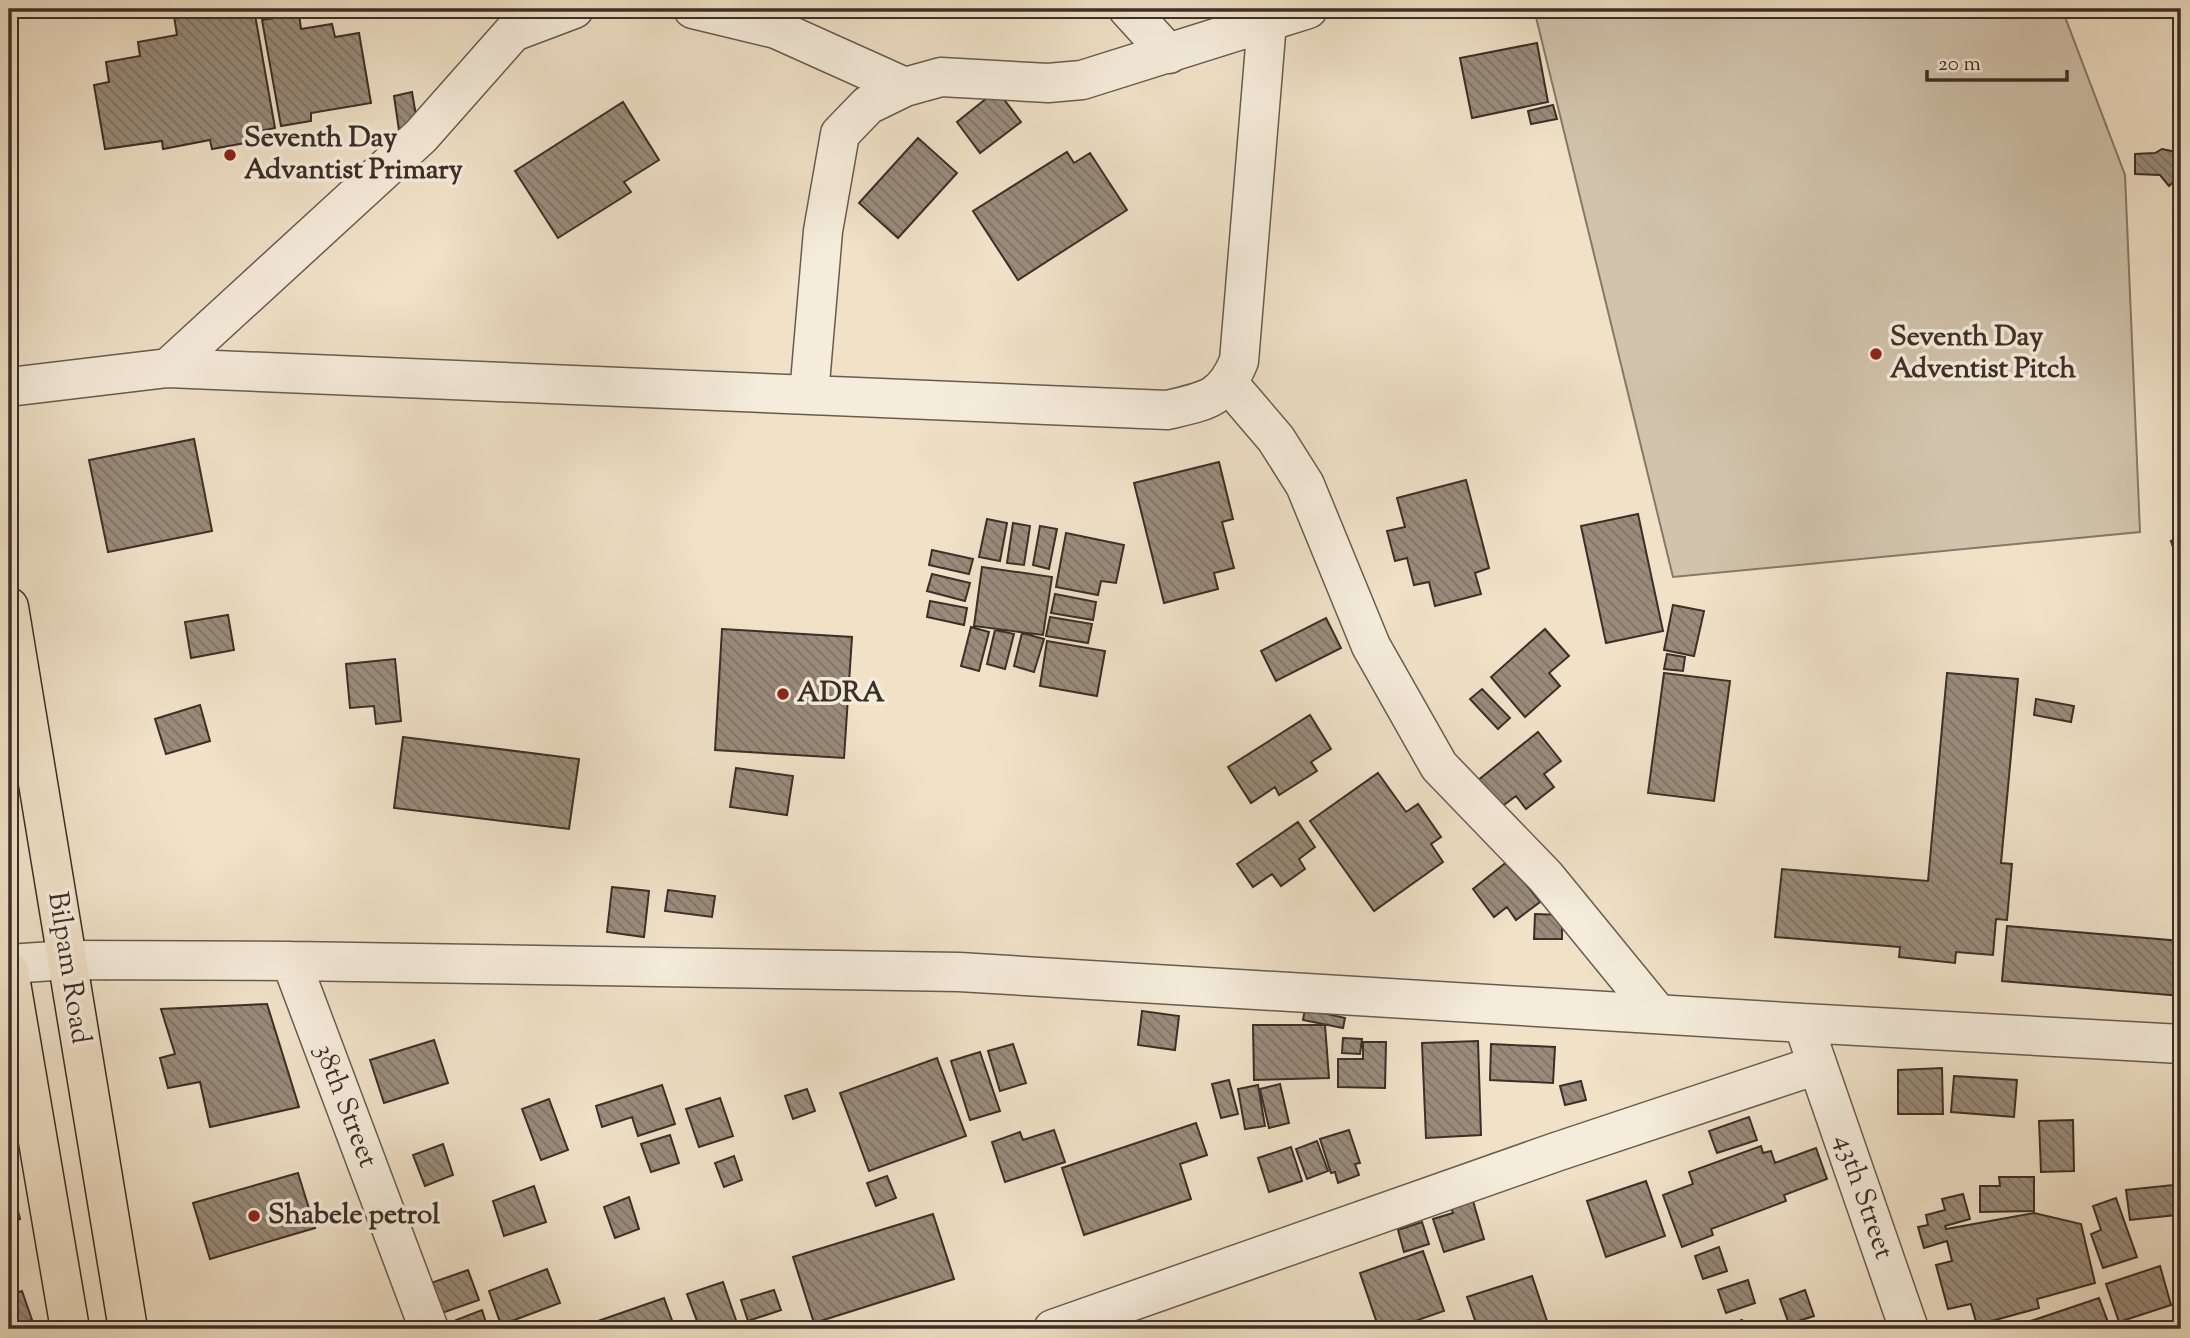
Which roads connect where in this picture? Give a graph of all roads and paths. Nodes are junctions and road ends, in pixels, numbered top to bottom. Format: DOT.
graph roads {
  1 [pos="574,9"];
  2 [pos="693,9"];
  3 [pos="1128,9"];
  4 [pos="1308,9"];
  5 [pos="1267,22"];
  6 [pos="1169,54"];
  7 [pos="905,87"];
  8 [pos="168,368"];
  9 [pos="1229,384"];
  10 [pos="9,387"];
  11 [pos="809,395"];
  12 [pos="9,607"];
  13 [pos="66,960"];
  14 [pos="290,961"];
  15 [pos="9,964"];
  16 [pos="9,971"];
  17 [pos="1658,1014"];
  18 [pos="1802,1023"];
  19 [pos="2181,1044"];
  20 [pos="1817,1065"];
  21 [pos="70,1329"];
  22 [pos="128,1329"];
  23 [pos="429,1329"];
  24 [pos="1053,1329"];
  25 [pos="1909,1329"];
  1 -- 8 [label="street"];
  2 -- 7 [label="street"];
  3 -- 6 [label="street"];
  4 -- 5 [label="street"];
  5 -- 6 [label="street"];
  5 -- 9 [label="street"];
  6 -- 7 [label="street"];
  7 -- 11 [label="street"];
  8 -- 10 [label="street"];
  8 -- 11 [label="street"];
  9 -- 11 [label="street"];
  9 -- 17 [label="street"];
  12 -- 13 [label="main road, Bilpam Road"];
  13 -- 14 [label="street"];
  13 -- 15 [label="street"];
  13 -- 22 [label="main road, Bilpam Road"];
  14 -- 17 [label="street"];
  14 -- 23 [label="street, 38th Street"];
  16 -- 21 [label="main road, Bilpam Road"];
  17 -- 18 [label="street"];
  18 -- 19 [label="street"];
  18 -- 20 [label="street, 43th Street"];
  20 -- 24 [label="street"];
  20 -- 25 [label="street, 43th Street"];
}
